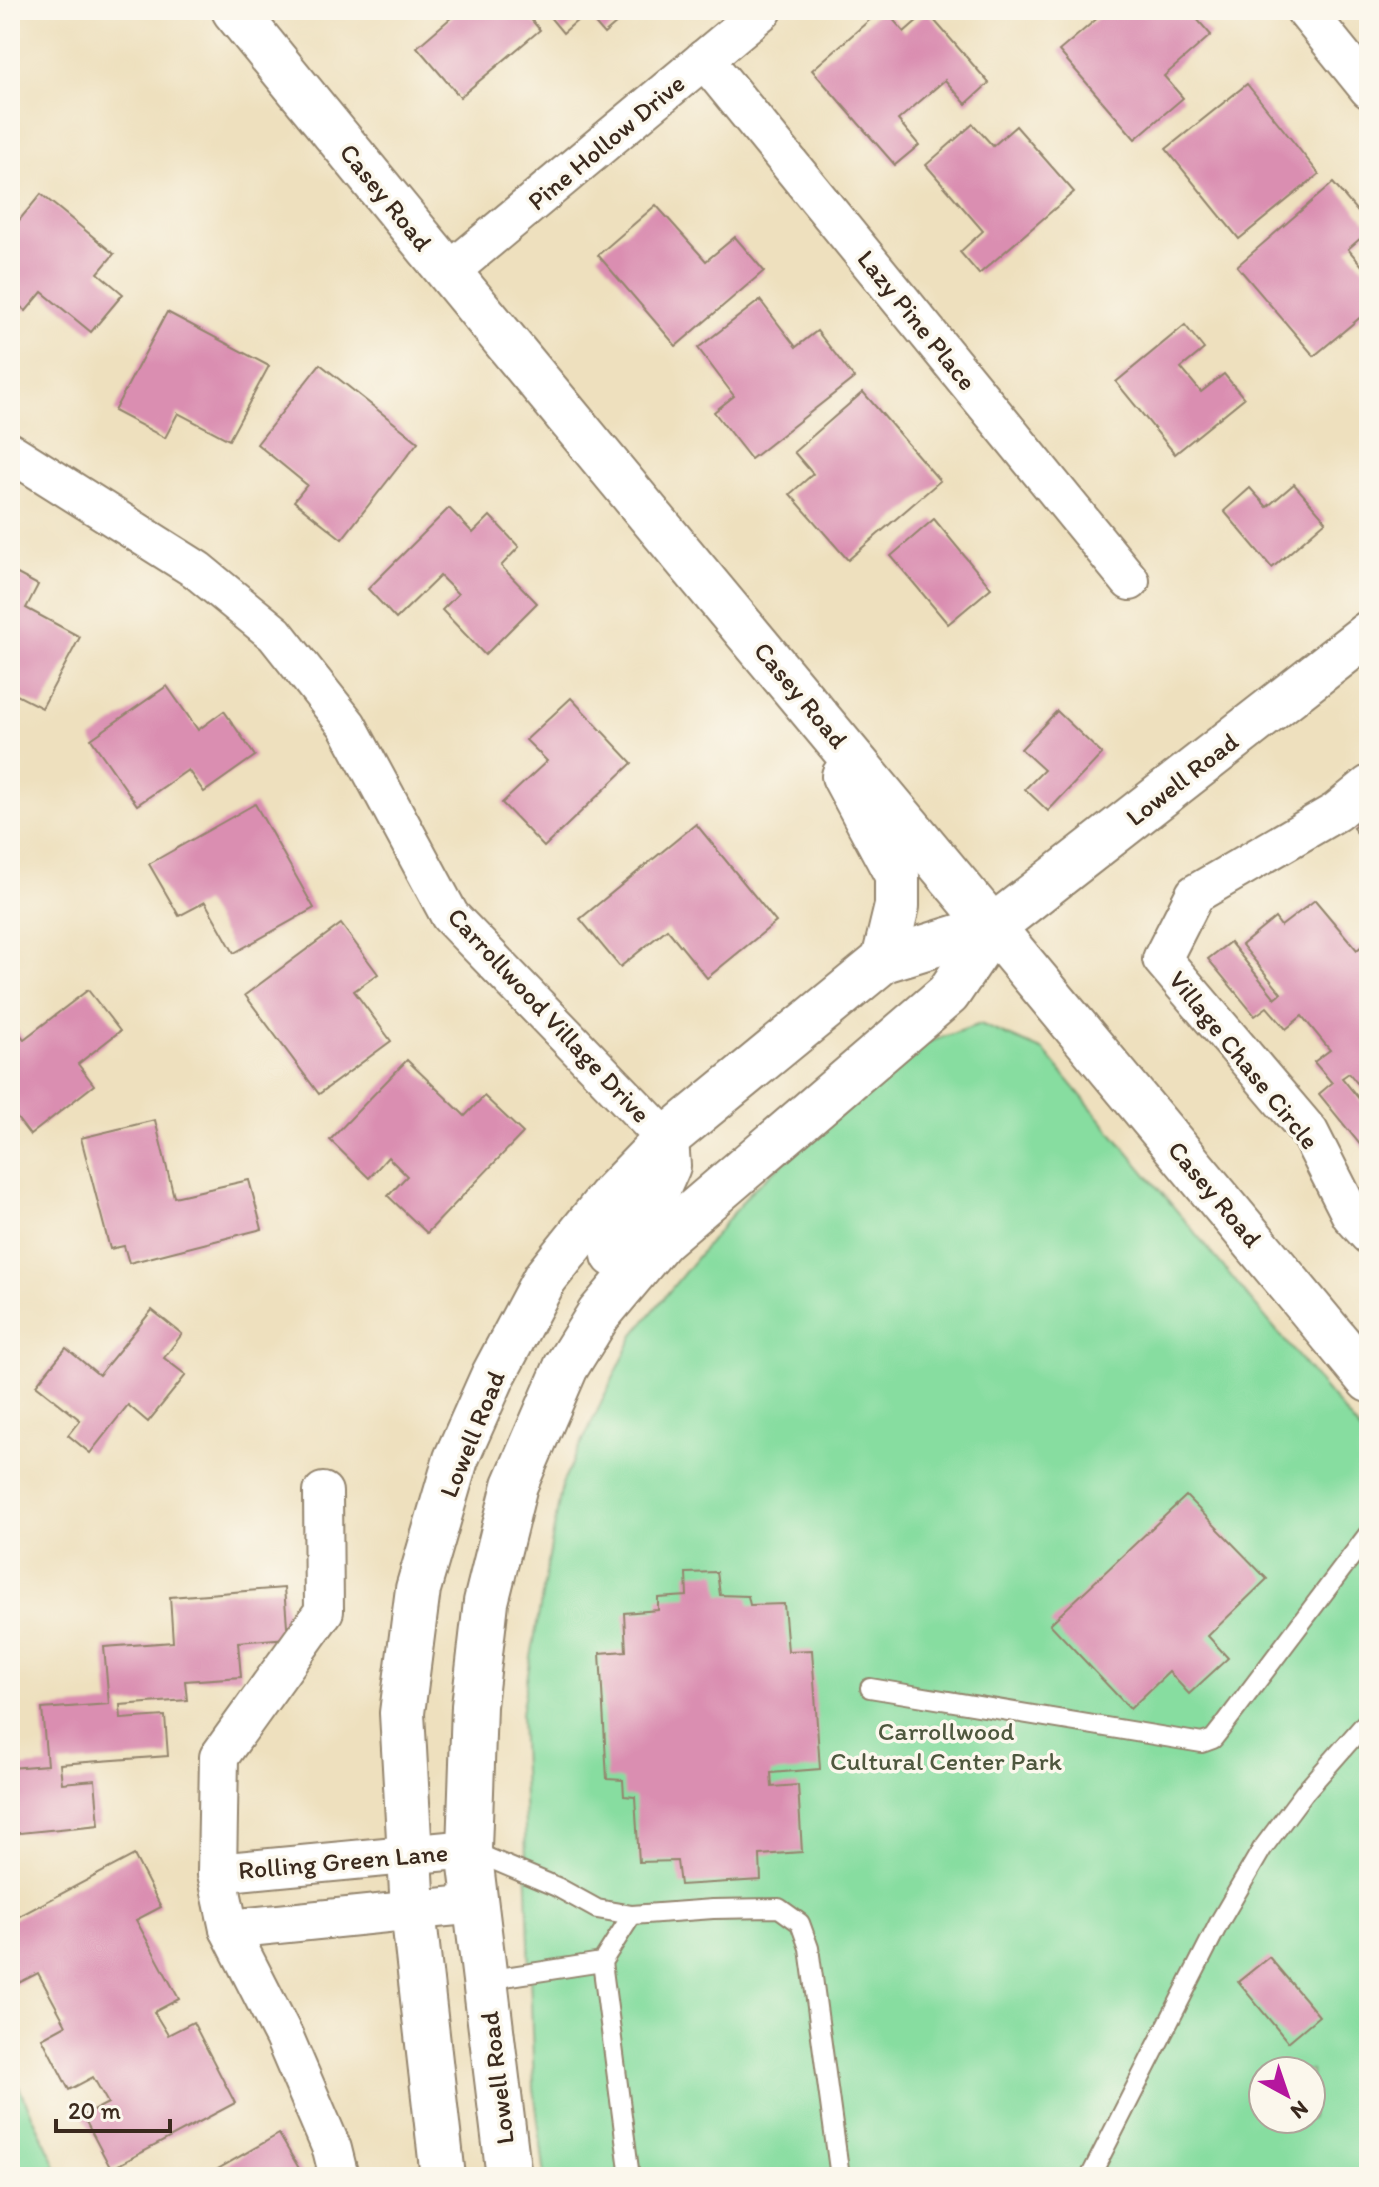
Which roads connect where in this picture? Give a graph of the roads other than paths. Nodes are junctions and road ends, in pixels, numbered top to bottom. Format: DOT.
graph roads {
  1 [pos="234,10"];
  2 [pos="763,10"];
  3 [pos="1305,10"];
  4 [pos="704,59"];
  5 [pos="1369,89"];
  6 [pos="448,273"];
  7 [pos="10,452"];
  8 [pos="1130,581"];
  9 [pos="1369,633"];
  10 [pos="837,738"];
  11 [pos="1369,785"];
  12 [pos="994,926"];
  13 [pos="884,960"];
  14 [pos="666,1139"];
  15 [pos="1369,1235"];
  16 [pos="566,1367"];
  17 [pos="1369,1380"];
  18 [pos="323,1492"];
  19 [pos="1369,1533"];
  20 [pos="870,1688"];
  21 [pos="1369,1719"];
  22 [pos="469,1849"];
  23 [pos="410,1856"];
  24 [pos="217,1873"];
  25 [pos="476,1904"];
  26 [pos="413,1910"];
  27 [pos="632,1915"];
  28 [pos="229,1929"];
  29 [pos="602,1962"];
  30 [pos="485,1980"];
  31 [pos="339,2177"];
  32 [pos="443,2177"];
  33 [pos="509,2177"];
  34 [pos="630,2177"];
  35 [pos="840,2177"];
  36 [pos="1090,2177"];
  1 -- 6 [label="street, Casey Road"];
  2 -- 4 [label="street, Pine Hollow Drive"];
  3 -- 5 [label="street"];
  4 -- 6 [label="street, Pine Hollow Drive"];
  4 -- 8 [label="street, Lazy Pine Place"];
  6 -- 10 [label="street, Casey Road"];
  7 -- 14 [label="street, Carrollwood Village Drive"];
  9 -- 12 [label="street, Lowell Road"];
  10 -- 12 [label="street, Casey Road"];
  10 -- 13 [label="street"];
  11 -- 15 [label="street, Village Chase Circle"];
  12 -- 13 [label="street, Lowell Road"];
  12 -- 16 [label="street, Lowell Road"];
  12 -- 17 [label="street, Casey Road"];
  13 -- 14 [label="street, Lowell Road"];
  14 -- 16 [label="street"];
  14 -- 23 [label="street, Lowell Road"];
  16 -- 22 [label="street, Lowell Road"];
  18 -- 24 [label="street, Rolling Green Lane"];
  19 -- 20 [label="lane"];
  21 -- 36 [label="lane"];
  22 -- 23 [label="street, Rolling Green Lane"];
  22 -- 25 [label="street, Lowell Road"];
  22 -- 27 [label="lane"];
  23 -- 24 [label="street, Rolling Green Lane"];
  23 -- 26 [label="street, Lowell Road"];
  24 -- 28 [label="street, Rolling Green Lane"];
  25 -- 26 [label="street"];
  25 -- 30 [label="street, Lowell Road"];
  26 -- 28 [label="street"];
  26 -- 32 [label="street, Lowell Road"];
  27 -- 29 [label="lane"];
  27 -- 35 [label="lane"];
  28 -- 31 [label="street, Rolling Green Lane"];
  29 -- 30 [label="lane"];
  29 -- 34 [label="lane"];
  30 -- 33 [label="street, Lowell Road"];
}
